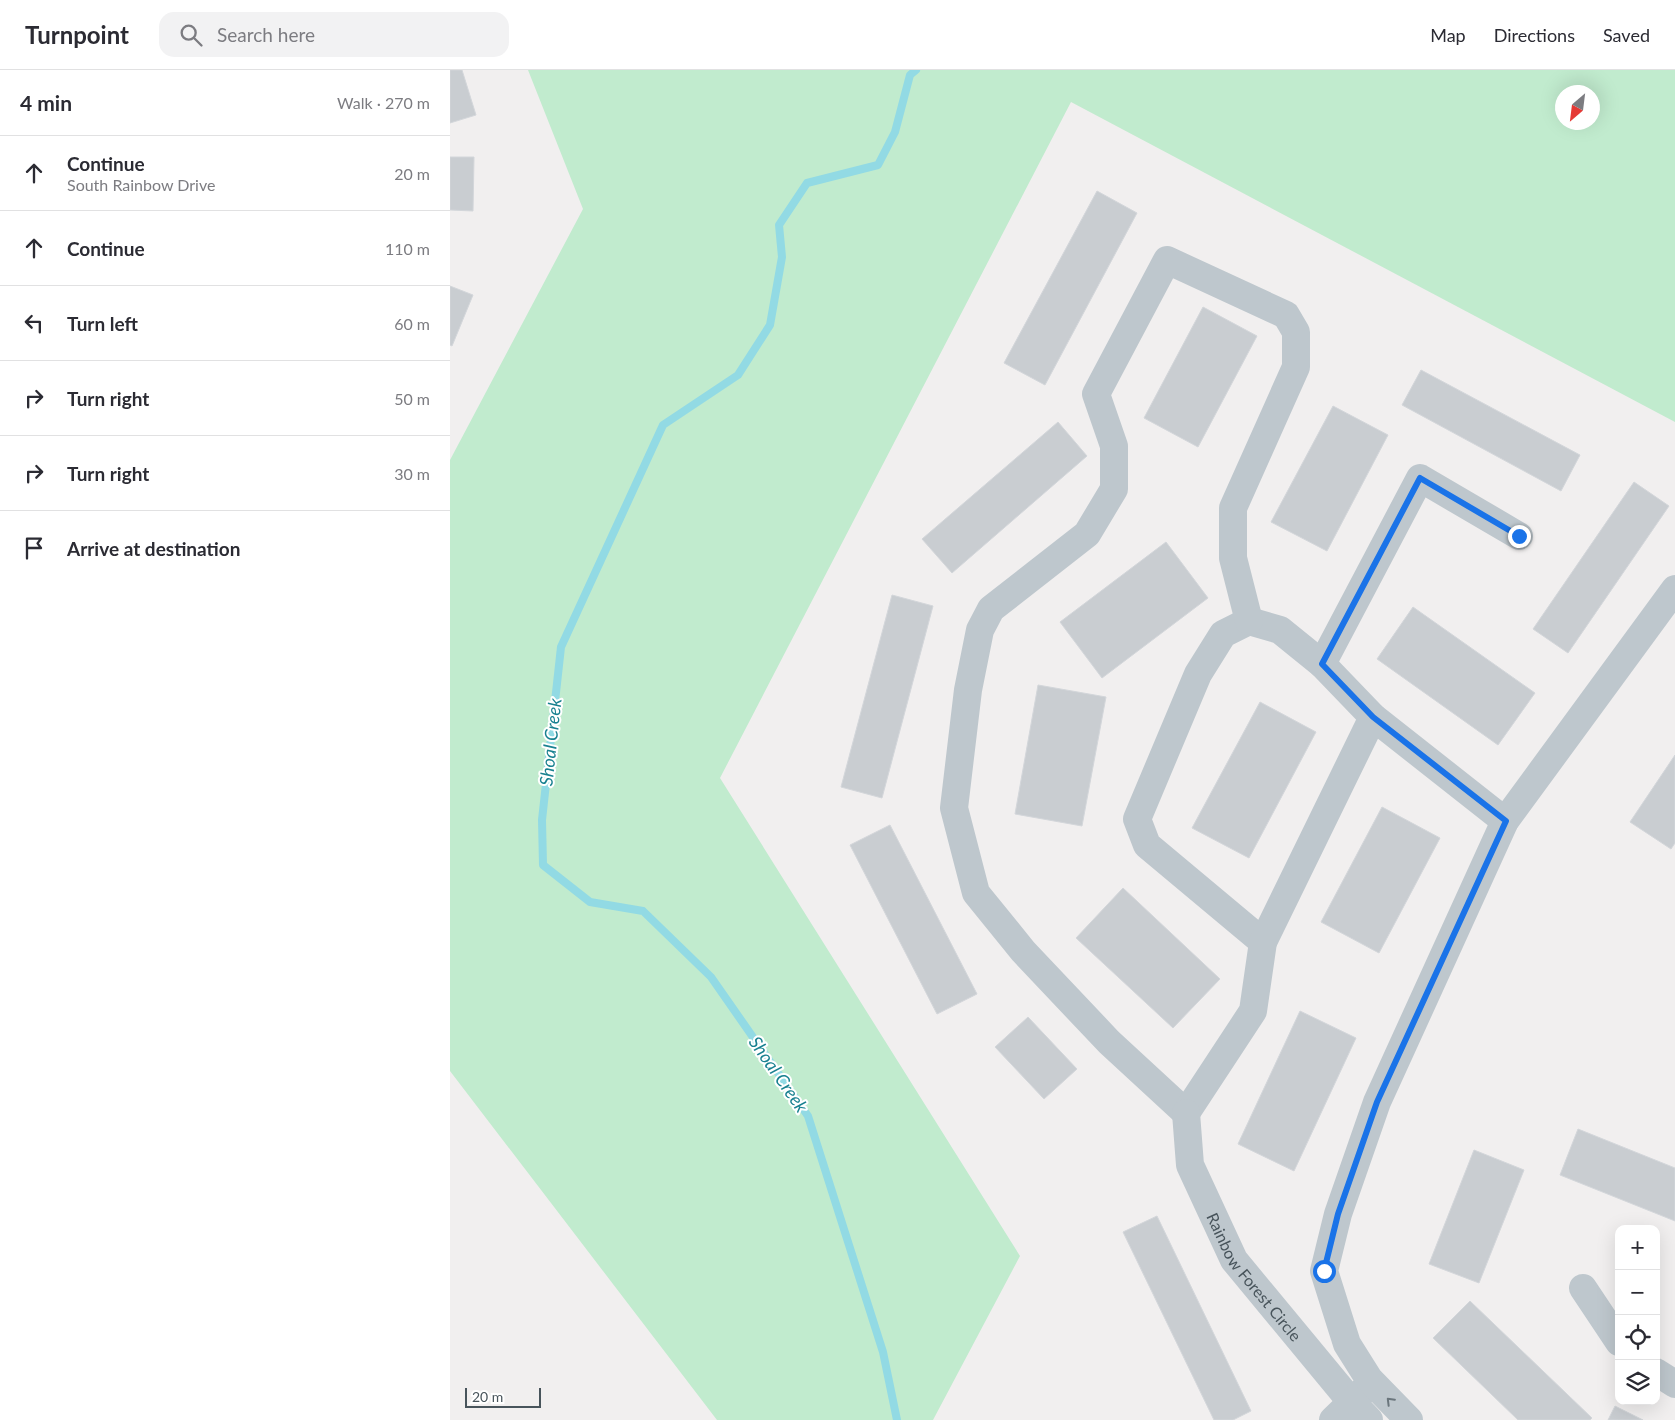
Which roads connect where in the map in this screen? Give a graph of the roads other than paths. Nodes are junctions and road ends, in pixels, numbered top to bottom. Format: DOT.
graph roads {
  1 [pos="1519,536"];
  2 [pos="1675,589"];
  3 [pos="1249,621"];
  4 [pos="1322,664"];
  5 [pos="1373,717"];
  6 [pos="1506,821"];
  7 [pos="1263,942"];
  8 [pos="1186,1112"];
  9 [pos="1582,1288"];
  10 [pos="1615,1336"];
  11 [pos="1660,1375"];
  12 [pos="1372,1382"];
  13 [pos="1675,1384"];
  14 [pos="1351,1414"];
  15 [pos="1409,1420"];
  1 -- 4 [label="street"];
  2 -- 6 [label="street"];
  3 -- 4 [label="street"];
  3 -- 7 [label="street"];
  3 -- 8 [label="street"];
  4 -- 5 [label="street"];
  5 -- 6 [label="street"];
  5 -- 7 [label="street"];
  6 -- 12 [label="street"];
  7 -- 8 [label="street"];
  8 -- 14 [label="street, Rainbow Forest Circle"];
  9 -- 10 [label="street"];
  11 -- 13 [label="street"];
  12 -- 14 [label="street"];
  15 -- 12 [label="street, one-way"];
}
